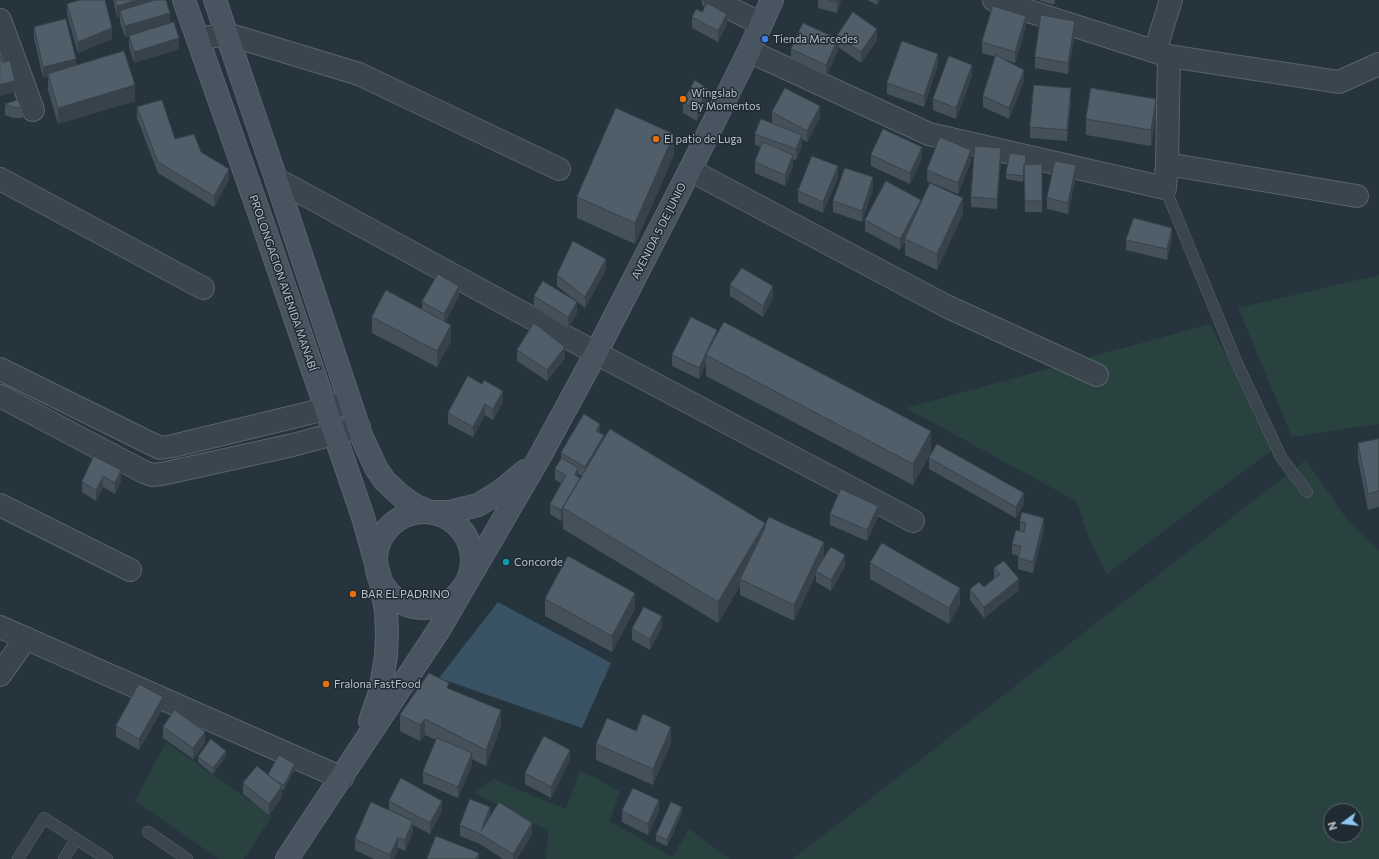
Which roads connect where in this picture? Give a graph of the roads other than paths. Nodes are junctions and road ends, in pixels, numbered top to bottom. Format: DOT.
graph roads {
  1 [pos="184,0"];
  2 [pos="215,0"];
  3 [pos="714,0"];
  4 [pos="772,0"];
  5 [pos="994,0"];
  6 [pos="1171,0"];
  7 [pos="0,20"];
  8 [pos="760,24"];
  9 [pos="227,34"];
  10 [pos="198,39"];
  11 [pos="749,51"];
  12 [pos="1162,53"];
  13 [pos="1379,64"];
  14 [pos="33,110"];
  15 [pos="1167,164"];
  16 [pos="558,169"];
  17 [pos="690,170"];
  18 [pos="276,178"];
  19 [pos="0,179"];
  20 [pos="1165,188"];
  21 [pos="1357,196"];
  22 [pos="203,288"];
  23 [pos="596,353"];
  24 [pos="0,369"];
  25 [pos="1097,375"];
  26 [pos="0,396"];
  27 [pos="350,402"];
  28 [pos="325,408"];
  29 [pos="359,427"];
  30 [pos="334,434"];
  31 [pos="539,458"];
  32 [pos="1307,492"];
  33 [pos="0,505"];
  34 [pos="430,512"];
  35 [pos="913,521"];
  36 [pos="130,570"];
  37 [pos="378,573"];
  38 [pos="466,583"];
  39 [pos="0,627"];
  40 [pos="26,638"];
  41 [pos="0,675"];
  42 [pos="342,778"];
  43 [pos="148,832"];
  44 [pos="76,839"];
  45 [pos="18,859"];
  46 [pos="64,859"];
  47 [pos="107,859"];
  48 [pos="187,859"];
  49 [pos="287,859"];
  1 -- 10 [label="main road, PROLONGACION AVENIDA MANABÍ"];
  2 -- 9 [label="main road"];
  3 -- 8 [label="street"];
  4 -- 8 [label="main road, AVENIDA 5 DE JUNIO"];
  5 -- 12 [label="street"];
  6 -- 12 [label="street"];
  7 -- 14 [label="street"];
  8 -- 11 [label="main road, AVENIDA 5 DE JUNIO"];
  9 -- 10 [label="street"];
  9 -- 16 [label="street"];
  9 -- 18 [label="main road"];
  10 -- 28 [label="main road, PROLONGACION AVENIDA MANABÍ"];
  11 -- 17 [label="main road, AVENIDA 5 DE JUNIO"];
  11 -- 20 [label="street"];
  12 -- 13 [label="street"];
  12 -- 15 [label="street"];
  15 -- 20 [label="street"];
  15 -- 21 [label="street"];
  17 -- 23 [label="main road, AVENIDA 5 DE JUNIO"];
  17 -- 25 [label="street"];
  18 -- 23 [label="street"];
  18 -- 27 [label="main road"];
  19 -- 22 [label="street"];
  20 -- 32 [label="lane"];
  23 -- 31 [label="main road, AVENIDA 5 DE JUNIO"];
  23 -- 35 [label="street"];
  24 -- 28 [label="street"];
  26 -- 30 [label="street"];
  27 -- 28 [label="street"];
  27 -- 29 [label="main road"];
  28 -- 30 [label="main road, PROLONGACION AVENIDA MANABÍ"];
  29 -- 30 [label="street"];
  29 -- 34 [label="main road"];
  30 -- 37 [label="main road, PROLONGACION AVENIDA MANABÍ"];
  31 -- 34 [label="main road"];
  31 -- 38 [label="main road, AVENIDA 5 DE JUNIO"];
  33 -- 36 [label="street"];
  34 -- 37 [label="main road"];
  34 -- 38 [label="main road"];
  37 -- 38 [label="main road"];
  37 -- 42 [label="main road"];
  38 -- 42 [label="main road, AVENIDA 5 DE JUNIO"];
  39 -- 40 [label="street"];
  40 -- 41 [label="street"];
  40 -- 42 [label="street"];
  42 -- 49 [label="main road"];
  43 -- 48 [label="lane"];
  44 -- 45 [label="lane"];
  44 -- 46 [label="lane"];
  44 -- 47 [label="lane"];
}
